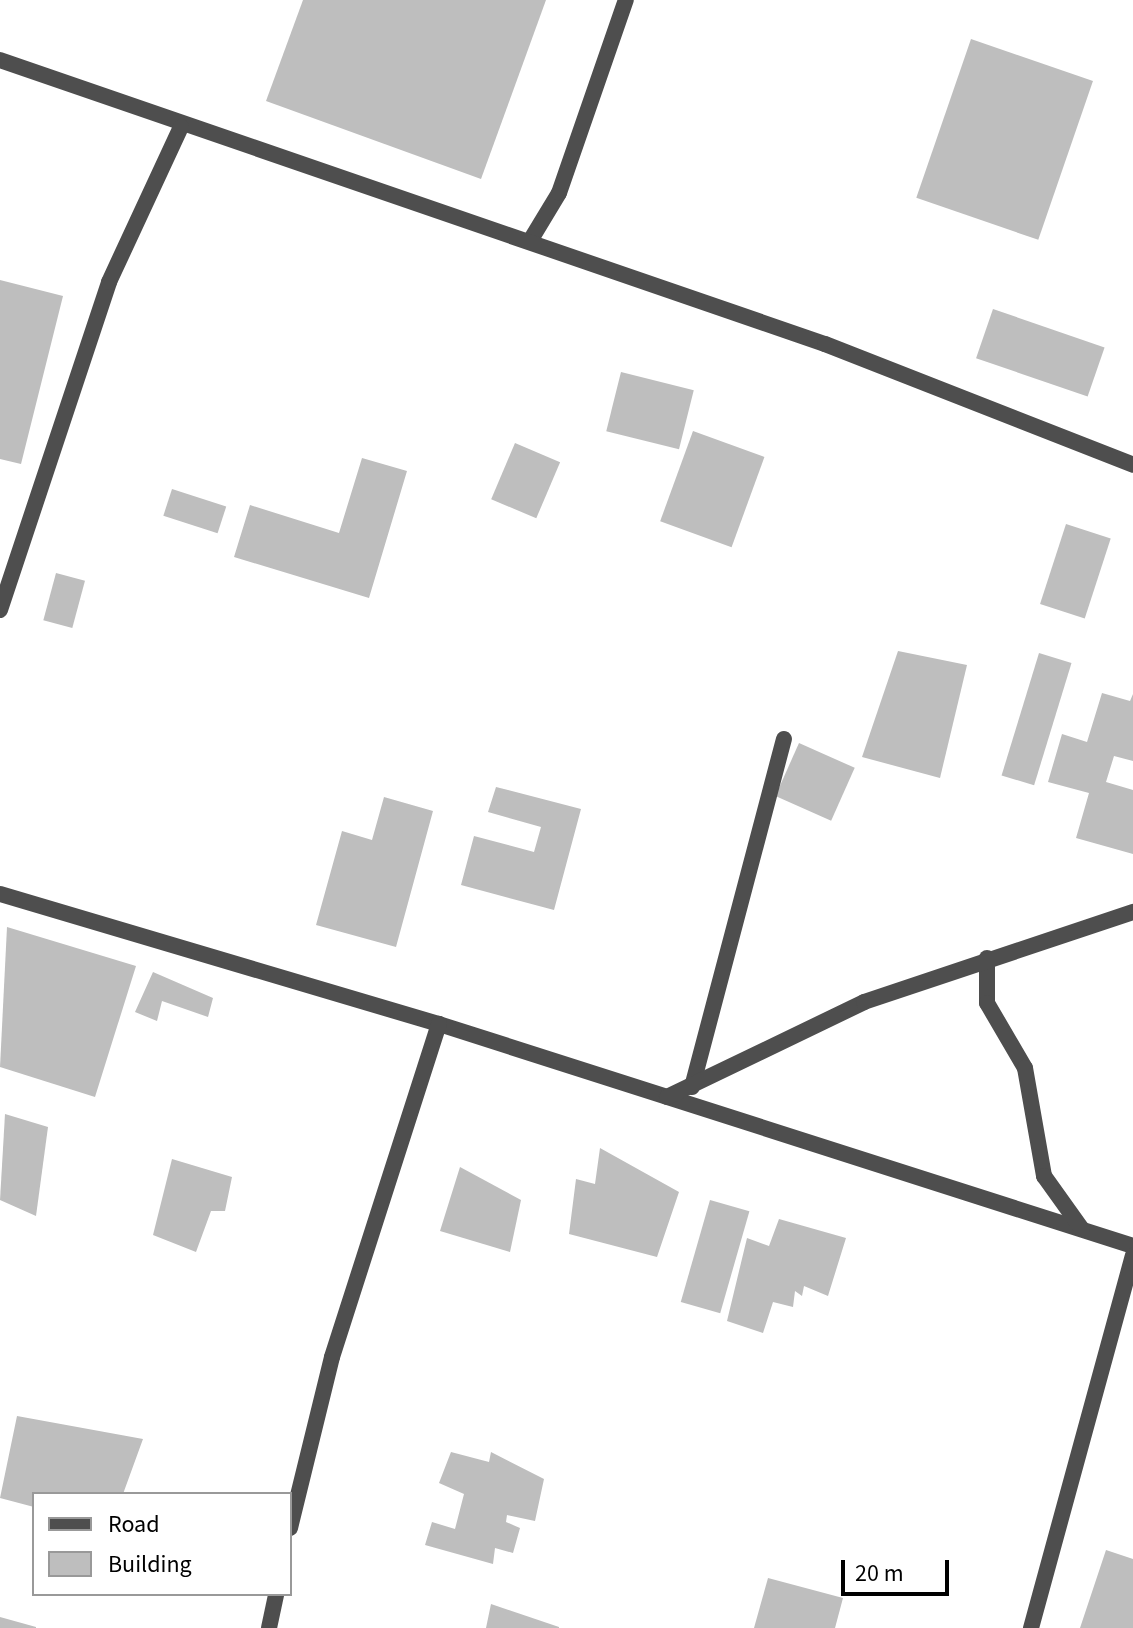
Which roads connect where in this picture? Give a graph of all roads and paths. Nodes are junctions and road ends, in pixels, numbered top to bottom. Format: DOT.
graph roads {
  1 [pos="626,0"];
  2 [pos="0,60"];
  3 [pos="181,127"];
  4 [pos="530,241"];
  5 [pos="1133,465"];
  6 [pos="0,610"];
  7 [pos="784,739"];
  8 [pos="0,894"];
  9 [pos="1133,912"];
  10 [pos="987,958"];
  11 [pos="439,1024"];
  12 [pos="692,1087"];
  13 [pos="667,1097"];
  14 [pos="1082,1229"];
  15 [pos="1133,1246"];
  16 [pos="1133,1256"];
  17 [pos="292,1520"];
  18 [pos="276,1596"];
  19 [pos="269,1628"];
  20 [pos="1031,1628"];
  1 -- 4 [label="street"];
  2 -- 3 [label="street"];
  3 -- 4 [label="street"];
  3 -- 6 [label="street"];
  4 -- 5 [label="street"];
  7 -- 12 [label="street"];
  8 -- 11 [label="street"];
  9 -- 10 [label="street"];
  10 -- 12 [label="street"];
  10 -- 14 [label="street"];
  11 -- 13 [label="street"];
  11 -- 17 [label="street"];
  12 -- 13 [label="street"];
  13 -- 14 [label="street"];
  14 -- 15 [label="street"];
  16 -- 20 [label="street"];
  18 -- 19 [label="street"];
}
